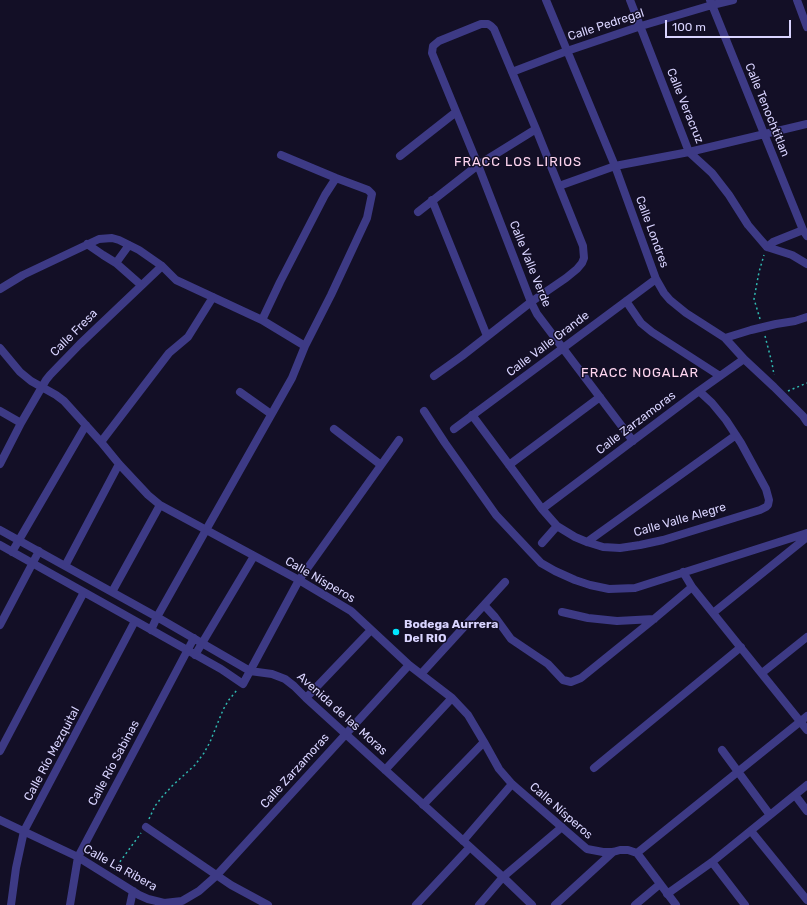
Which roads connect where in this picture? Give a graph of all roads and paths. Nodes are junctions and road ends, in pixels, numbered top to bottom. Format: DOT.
graph roads {
  1 [pos="546,0"];
  2 [pos="630,0"];
  3 [pos="733,0"];
  4 [pos="797,0"];
  5 [pos="711,3"];
  6 [pos="641,26"];
  7 [pos="807,27"];
  8 [pos="566,51"];
  9 [pos="512,72"];
  10 [pos="456,112"];
  11 [pos="807,124"];
  12 [pos="536,129"];
  13 [pos="764,134"];
  14 [pos="689,152"];
  15 [pos="281,155"];
  16 [pos="400,156"];
  17 [pos="478,165"];
  18 [pos="615,166"];
  19 [pos="336,178"];
  20 [pos="559,186"];
  21 [pos="432,200"];
  22 [pos="418,212"];
  23 [pos="805,233"];
  24 [pos="87,244"];
  25 [pos="128,245"];
  26 [pos="767,246"];
  27 [pos="116,263"];
  28 [pos="807,264"];
  29 [pos="162,266"];
  30 [pos="656,279"];
  31 [pos="141,286"];
  32 [pos="0,289"];
  33 [pos="213,297"];
  34 [pos="626,301"];
  35 [pos="531,302"];
  36 [pos="807,317"];
  37 [pos="262,320"];
  38 [pos="762,327"];
  39 [pos="487,336"];
  40 [pos="724,338"];
  41 [pos="305,346"];
  42 [pos="0,348"];
  43 [pos="563,348"];
  44 [pos="744,359"];
  45 [pos="434,376"];
  46 [pos="720,376"];
  47 [pos="807,383"];
  48 [pos="774,387"];
  49 [pos="42,388"];
  50 [pos="699,391"];
  51 [pos="240,392"];
  52 [pos="781,394"];
  53 [pos="600,397"];
  54 [pos="424,411"];
  55 [pos="0,412"];
  56 [pos="271,414"];
  57 [pos="472,415"];
  58 [pos="807,422"];
  59 [pos="21,424"];
  60 [pos="86,425"];
  61 [pos="334,429"];
  62 [pos="454,429"];
  63 [pos="736,435"];
  64 [pos="399,440"];
  65 [pos="633,441"];
  66 [pos="101,442"];
  67 [pos="0,464"];
  68 [pos="119,464"];
  69 [pos="509,464"];
  70 [pos="381,465"];
  71 [pos="160,505"];
  72 [pos="542,509"];
  73 [pos="558,526"];
  74 [pos="0,530"];
  75 [pos="206,530"];
  76 [pos="807,533"];
  77 [pos="807,537"];
  78 [pos="19,540"];
  79 [pos="587,542"];
  80 [pos="542,543"];
  81 [pos="0,545"];
  82 [pos="39,551"];
  83 [pos="12,552"];
  84 [pos="254,556"];
  85 [pos="32,563"];
  86 [pos="65,566"];
  87 [pos="683,572"];
  88 [pos="299,580"];
  89 [pos="505,582"];
  90 [pos="692,587"];
  91 [pos="84,592"];
  92 [pos="112,592"];
  93 [pos="484,605"];
  94 [pos="562,612"];
  95 [pos="713,613"];
  96 [pos="157,617"];
  97 [pos="654,619"];
  98 [pos="135,621"];
  99 [pos="0,625"];
  100 [pos="151,630"];
  101 [pos="370,630"];
  102 [pos="194,638"];
  103 [pos="807,638"];
  104 [pos="202,643"];
  105 [pos="741,647"];
  106 [pos="187,651"];
  107 [pos="195,656"];
  108 [pos="409,665"];
  109 [pos="250,671"];
  110 [pos="762,673"];
  111 [pos="421,674"];
  112 [pos="243,684"];
  113 [pos="306,698"];
  114 [pos="452,698"];
  115 [pos="804,719"];
  116 [pos="807,730"];
  117 [pos="345,734"];
  118 [pos="484,742"];
  119 [pos="722,750"];
  120 [pos="0,751"];
  121 [pos="594,768"];
  122 [pos="385,770"];
  123 [pos="738,772"];
  124 [pos="512,784"];
  125 [pos="807,785"];
  126 [pos="795,795"];
  127 [pos="424,805"];
  128 [pos="807,811"];
  129 [pos="770,815"];
  130 [pos="0,820"];
  131 [pos="146,827"];
  132 [pos="562,827"];
  133 [pos="751,830"];
  134 [pos="24,831"];
  135 [pos="463,841"];
  136 [pos="470,847"];
  137 [pos="613,852"];
  138 [pos="637,853"];
  139 [pos="78,857"];
  140 [pos="712,862"];
  141 [pos="216,876"];
  142 [pos="109,877"];
  143 [pos="503,877"];
  144 [pos="660,884"];
  145 [pos="133,891"];
  146 [pos="667,894"];
  147 [pos="807,900"];
  148 [pos="11,905"];
  149 [pos="70,905"];
  150 [pos="130,905"];
  151 [pos="268,905"];
  152 [pos="416,905"];
  153 [pos="479,905"];
  154 [pos="532,905"];
  155 [pos="555,905"];
  156 [pos="635,905"];
  157 [pos="676,905"];
  158 [pos="745,905"];
  1 -- 8 [label="street, Calle Londres"];
  2 -- 6 [label="street, Calle Veracruz"];
  3 -- 5 [label="street, Calle Pedregal"];
  4 -- 7 [label="street"];
  5 -- 6 [label="street, Calle Pedregal"];
  5 -- 13 [label="street, Calle Tenochtitlan"];
  6 -- 8 [label="street, Calle Pedregal"];
  6 -- 14 [label="street, Calle Veracruz"];
  8 -- 9 [label="street, Calle Pedregal"];
  8 -- 18 [label="street, Calle Londres"];
  9 -- 10 [label="street, Calle Valle Verde"];
  9 -- 12 [label="street"];
  10 -- 16 [label="street"];
  10 -- 17 [label="street, Calle Valle Verde"];
  11 -- 13 [label="street"];
  12 -- 17 [label="street"];
  12 -- 20 [label="street"];
  13 -- 14 [label="street"];
  13 -- 23 [label="street, Calle Tenochtitlan"];
  14 -- 18 [label="street"];
  14 -- 26 [label="street, Calle Veracruz"];
  15 -- 19 [label="street"];
  17 -- 21 [label="street"];
  17 -- 35 [label="street, Calle Valle Verde"];
  18 -- 20 [label="street"];
  18 -- 30 [label="street, Calle Londres"];
  19 -- 37 [label="street"];
  19 -- 41 [label="street"];
  20 -- 35 [label="street"];
  21 -- 22 [label="street"];
  21 -- 39 [label="street"];
  23 -- 26 [label="street"];
  24 -- 25 [label="street"];
  24 -- 27 [label="street"];
  24 -- 32 [label="street"];
  25 -- 27 [label="street"];
  25 -- 29 [label="street"];
  26 -- 28 [label="street"];
  26 -- 38 [label="path"];
  27 -- 31 [label="street"];
  29 -- 31 [label="street, Calle Fresa"];
  29 -- 33 [label="street"];
  30 -- 34 [label="street, Calle Valle Grande"];
  30 -- 40 [label="street, Calle Londres"];
  31 -- 49 [label="street, Calle Fresa"];
  33 -- 37 [label="street"];
  33 -- 66 [label="street"];
  34 -- 43 [label="street, Calle Valle Grande"];
  34 -- 46 [label="street"];
  35 -- 39 [label="street"];
  35 -- 43 [label="street, Calle Valle Verde"];
  36 -- 38 [label="street"];
  37 -- 41 [label="street"];
  38 -- 40 [label="street"];
  38 -- 48 [label="path"];
  39 -- 45 [label="street"];
  40 -- 44 [label="street, Calle Londres"];
  41 -- 56 [label="street"];
  42 -- 49 [label="street, Calle Nísperos"];
  43 -- 53 [label="street, Calle Valle Verde"];
  43 -- 57 [label="street, Calle Valle Grande"];
  44 -- 46 [label="street, Calle Zarzamoras"];
  44 -- 48 [label="street, Calle Londres"];
  46 -- 50 [label="street, Calle Zarzamoras"];
  47 -- 52 [label="path"];
  48 -- 52 [label="street, Calle Londres"];
  49 -- 59 [label="street, Calle Fresa"];
  49 -- 60 [label="street, Calle Nísperos"];
  50 -- 63 [label="street, Calle Valle Alegre"];
  50 -- 65 [label="street, Calle Zarzamoras"];
  51 -- 56 [label="street"];
  52 -- 58 [label="street, Calle Londres"];
  53 -- 65 [label="street, Calle Valle Verde"];
  53 -- 69 [label="street"];
  54 -- 87 [label="street"];
  55 -- 59 [label="street"];
  56 -- 75 [label="street"];
  57 -- 62 [label="street, Calle Valle Grande"];
  57 -- 69 [label="street, Calle Valle Alegre"];
  59 -- 67 [label="street, Calle Fresa"];
  60 -- 66 [label="street, Calle Nísperos"];
  60 -- 78 [label="street"];
  61 -- 70 [label="street"];
  63 -- 79 [label="street"];
  63 -- 79 [label="street, Calle Valle Alegre"];
  64 -- 70 [label="street"];
  65 -- 72 [label="street, Calle Zarzamoras"];
  66 -- 68 [label="street, Calle Nísperos"];
  68 -- 71 [label="street, Calle Nísperos"];
  68 -- 86 [label="street"];
  69 -- 72 [label="street, Calle Valle Alegre"];
  70 -- 88 [label="street"];
  71 -- 75 [label="street, Calle Nísperos"];
  71 -- 92 [label="street"];
  72 -- 73 [label="street, Calle Valle Alegre"];
  73 -- 79 [label="street, Calle Valle Alegre"];
  73 -- 80 [label="street"];
  74 -- 78 [label="street, Avenida de las Moras"];
  75 -- 84 [label="street, Calle Nísperos"];
  75 -- 96 [label="street"];
  76 -- 87 [label="street"];
  77 -- 95 [label="street"];
  78 -- 82 [label="street, Avenida de las Moras"];
  78 -- 83 [label="street"];
  81 -- 83 [label="street"];
  82 -- 85 [label="street"];
  82 -- 86 [label="street, Avenida de las Moras"];
  83 -- 85 [label="street"];
  84 -- 88 [label="street, Calle Nísperos"];
  84 -- 104 [label="street"];
  85 -- 91 [label="street"];
  85 -- 99 [label="street"];
  86 -- 92 [label="street, Avenida de las Moras"];
  87 -- 90 [label="street"];
  88 -- 101 [label="street, Calle Nísperos"];
  88 -- 109 [label="street"];
  89 -- 93 [label="street"];
  90 -- 95 [label="street"];
  90 -- 97 [label="street"];
  91 -- 98 [label="street"];
  91 -- 120 [label="street"];
  92 -- 96 [label="street, Avenida de las Moras"];
  93 -- 97 [label="street"];
  93 -- 111 [label="street"];
  94 -- 97 [label="street"];
  95 -- 105 [label="street"];
  96 -- 100 [label="street"];
  96 -- 102 [label="street, Avenida de las Moras"];
  98 -- 100 [label="street"];
  98 -- 134 [label="street, Calle Río Mezquital"];
  100 -- 106 [label="street"];
  101 -- 108 [label="street, Calle Nísperos"];
  101 -- 113 [label="street"];
  102 -- 104 [label="street, Avenida de las Moras"];
  102 -- 106 [label="street, Calle Río Sabinas"];
  103 -- 110 [label="street"];
  104 -- 107 [label="street"];
  104 -- 109 [label="street, Avenida de las Moras"];
  105 -- 110 [label="street"];
  105 -- 121 [label="street"];
  106 -- 107 [label="street"];
  106 -- 139 [label="street, Calle Río Sabinas"];
  107 -- 112 [label="street"];
  108 -- 111 [label="street, Calle Nísperos"];
  108 -- 117 [label="street, Calle Zarzamoras"];
  109 -- 112 [label="street"];
  109 -- 113 [label="street, Avenida de las Moras"];
  110 -- 115 [label="street"];
  111 -- 114 [label="street, Calle Nísperos"];
  112 -- 131 [label="path"];
  113 -- 117 [label="street, Avenida de las Moras"];
  114 -- 118 [label="street, Calle Nísperos"];
  114 -- 122 [label="street"];
  115 -- 116 [label="street"];
  115 -- 123 [label="street"];
  117 -- 122 [label="street, Avenida de las Moras"];
  117 -- 141 [label="street, Calle Zarzamoras"];
  118 -- 124 [label="street, Calle Nísperos"];
  118 -- 127 [label="street"];
  119 -- 123 [label="street"];
  122 -- 127 [label="street, Avenida de las Moras"];
  123 -- 129 [label="street"];
  123 -- 138 [label="street"];
  124 -- 132 [label="street, Calle Nísperos"];
  124 -- 135 [label="street"];
  125 -- 126 [label="street"];
  126 -- 128 [label="street"];
  126 -- 129 [label="street"];
  127 -- 135 [label="street, Avenida de las Moras"];
  129 -- 133 [label="street"];
  130 -- 134 [label="street, Calle La Ribera"];
  131 -- 141 [label="street"];
  131 -- 142 [label="path"];
  132 -- 137 [label="street, Calle Nísperos"];
  132 -- 143 [label="street"];
  133 -- 140 [label="street"];
  133 -- 147 [label="street"];
  134 -- 139 [label="street, Calle La Ribera"];
  134 -- 148 [label="street, Calle Río Mezquital"];
  135 -- 136 [label="street, Avenida de las Moras"];
  136 -- 143 [label="street, Avenida de las Moras"];
  136 -- 152 [label="street"];
  137 -- 138 [label="street, Calle Nísperos"];
  137 -- 155 [label="street"];
  138 -- 144 [label="street"];
  139 -- 142 [label="street, Calle La Ribera"];
  139 -- 149 [label="street, Calle Río Sabinas"];
  140 -- 146 [label="street"];
  140 -- 158 [label="street"];
  141 -- 145 [label="street, Calle La Ribera"];
  141 -- 151 [label="street"];
  142 -- 145 [label="street, Calle La Ribera"];
  143 -- 153 [label="street"];
  143 -- 154 [label="street, Avenida de las Moras"];
  144 -- 146 [label="street"];
  144 -- 156 [label="street"];
  145 -- 150 [label="street"];
  146 -- 157 [label="street"];
}
